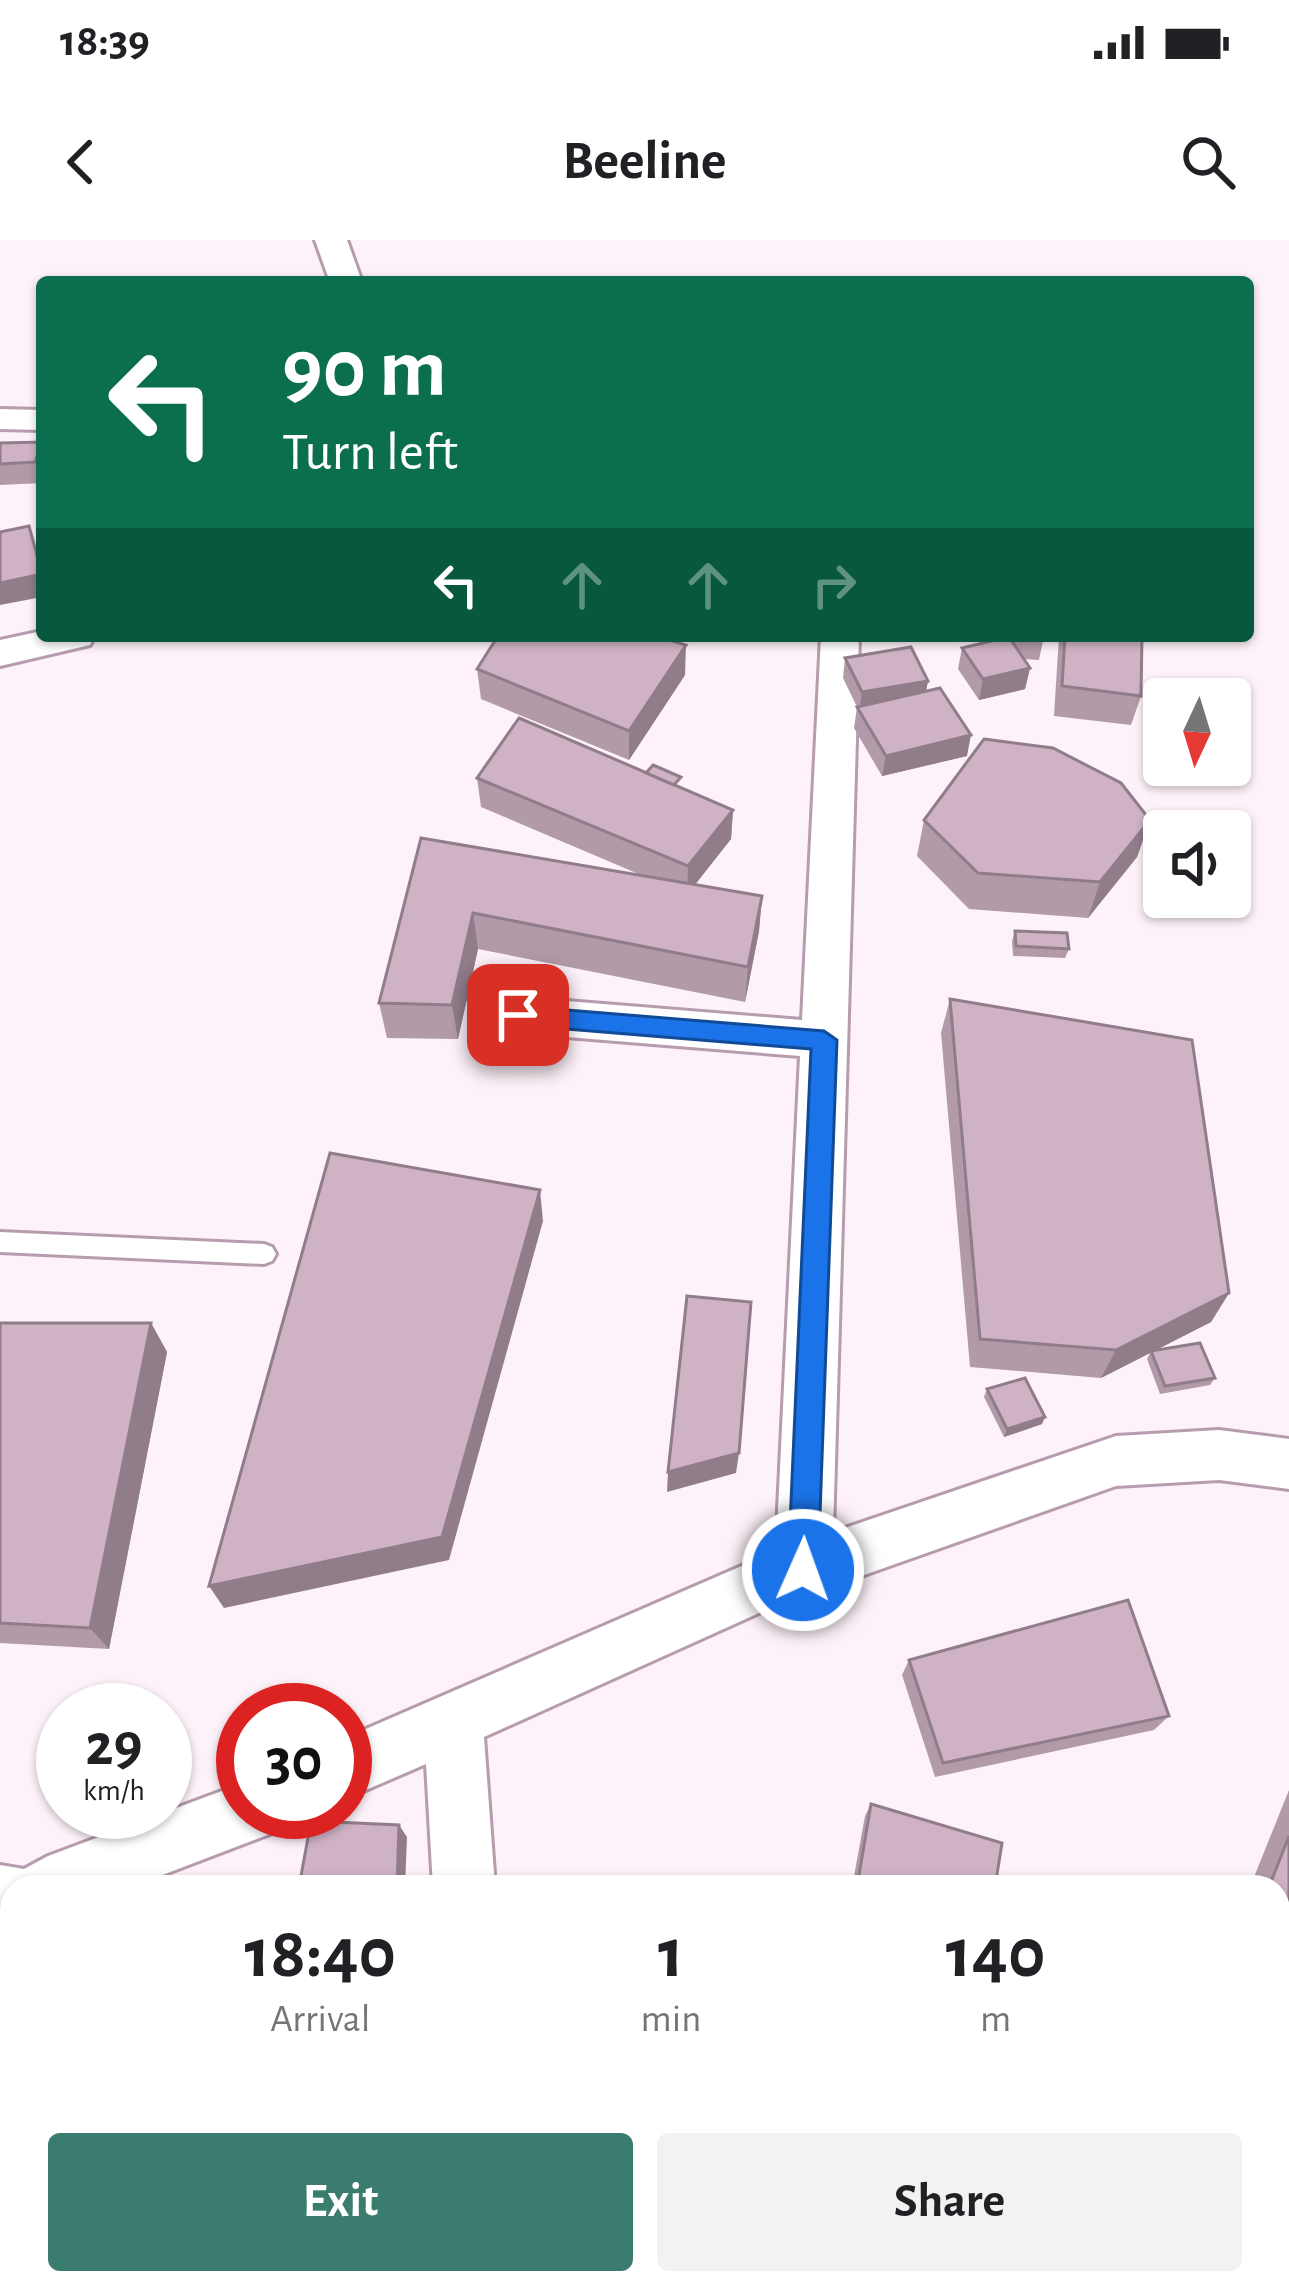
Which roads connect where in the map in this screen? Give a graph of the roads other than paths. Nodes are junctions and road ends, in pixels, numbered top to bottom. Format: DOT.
graph roads {
  1 [pos="331,240"];
  2 [pos="344,276"];
  3 [pos="0,419"];
  4 [pos="36,420"];
  5 [pos="49,642"];
  6 [pos="841,642"];
  7 [pos="0,653"];
  8 [pos="518,1015"];
  9 [pos="824,1040"];
  10 [pos="0,1242"];
  11 [pos="264,1254"];
  12 [pos="1289,1464"];
  13 [pos="803,1570"];
  14 [pos="453,1720"];
  15 [pos="372,1757"];
  16 [pos="216,1824"];
  17 [pos="80,1875"];
  18 [pos="463,1875"];
  1 -- 2 [label="street"];
  3 -- 4 [label="street"];
  5 -- 7 [label="street"];
  6 -- 9 [label="street"];
  8 -- 9 [label="street"];
  9 -- 13 [label="street"];
  10 -- 11 [label="lane"];
  12 -- 13 [label="street"];
  13 -- 14 [label="street"];
  14 -- 15 [label="street"];
  14 -- 18 [label="street"];
  16 -- 17 [label="street"];
}
